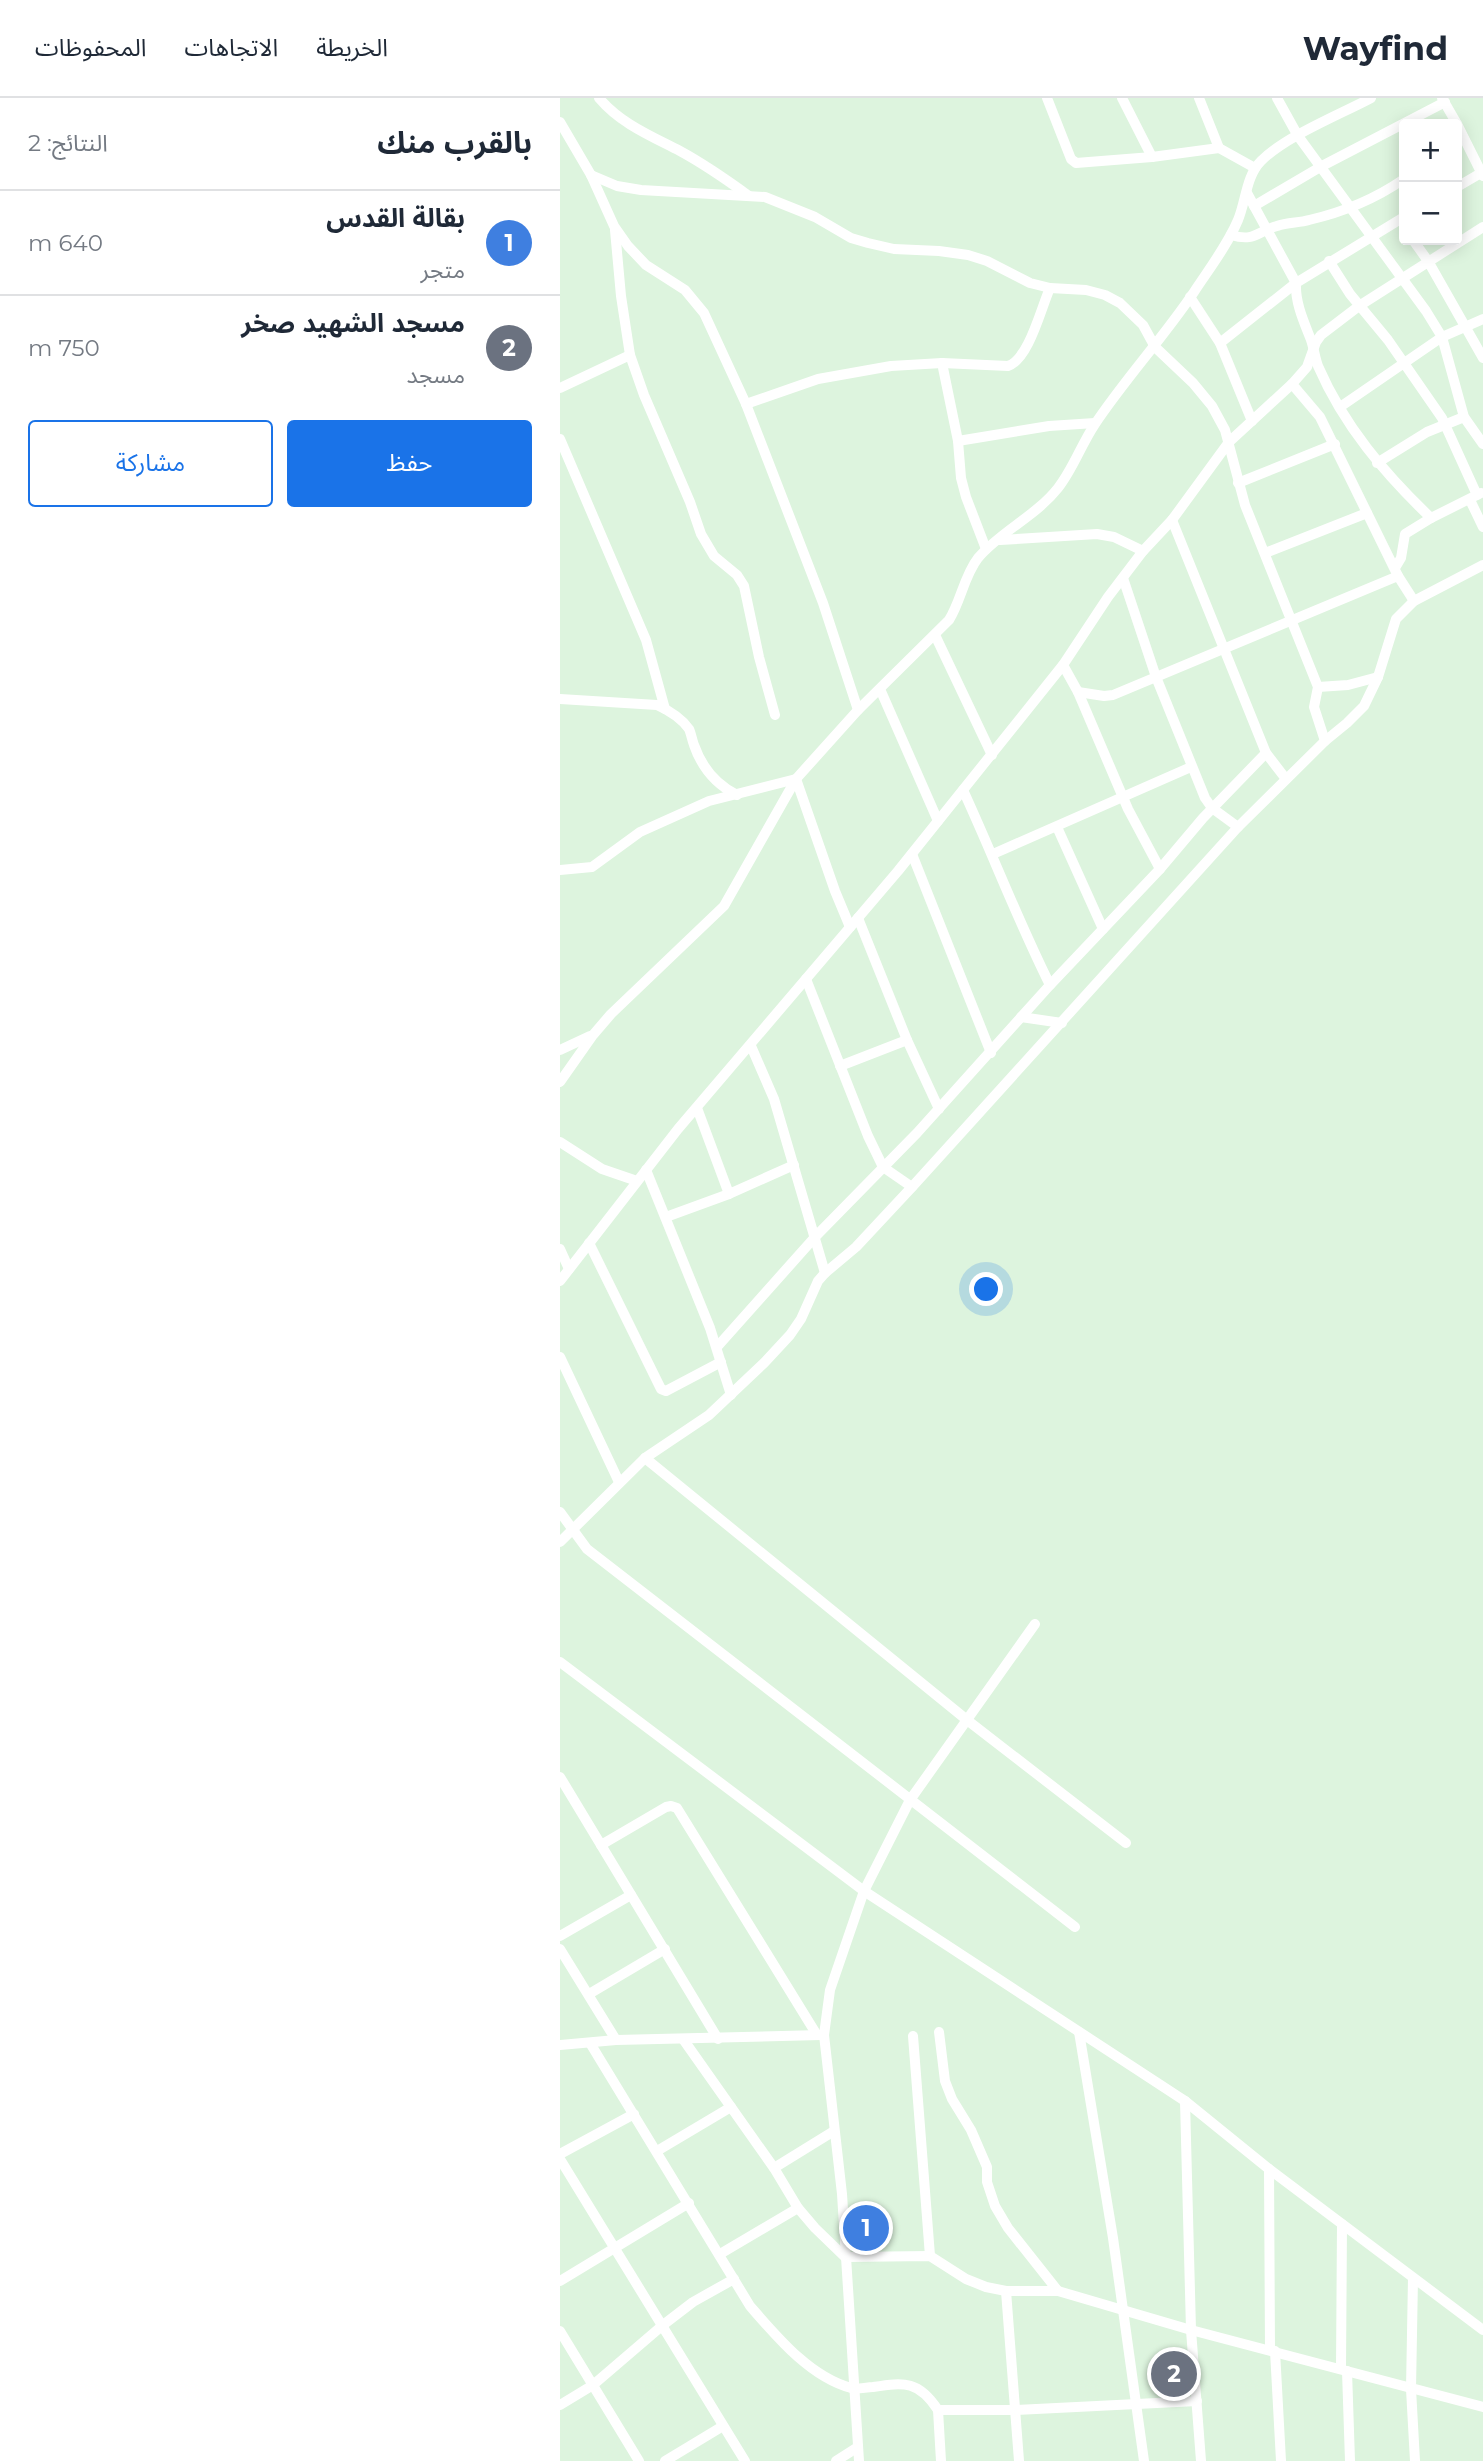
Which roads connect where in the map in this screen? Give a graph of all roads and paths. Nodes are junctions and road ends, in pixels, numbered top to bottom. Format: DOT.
graph roads {
  1 [pos="599,98"];
  2 [pos="1046,98"];
  3 [pos="1122,98"];
  4 [pos="1199,98"];
  5 [pos="1277,98"];
  6 [pos="1371,98"];
  7 [pos="1444,100"];
  8 [pos="1355,102"];
  9 [pos="1453,119"];
  10 [pos="560,122"];
  11 [pos="1298,136"];
  12 [pos="1462,137"];
  13 [pos="1220,148"];
  14 [pos="1152,157"];
  15 [pos="1322,166"];
  16 [pos="1255,168"];
  17 [pos="591,175"];
  18 [pos="1482,175"];
  19 [pos="1399,182"];
  20 [pos="1462,185"];
  21 [pos="1247,193"];
  22 [pos="749,196"];
  23 [pos="1254,206"];
  24 [pos="1351,208"];
  25 [pos="1399,223"];
  26 [pos="615,228"];
  27 [pos="1267,230"];
  28 [pos="1481,232"];
  29 [pos="1231,235"];
  30 [pos="1370,236"];
  31 [pos="1417,245"];
  32 [pos="1329,261"];
  33 [pos="1428,261"];
  34 [pos="1402,278"];
  35 [pos="1296,284"];
  36 [pos="1050,288"];
  37 [pos="1190,298"];
  38 [pos="1359,306"];
  39 [pos="1483,319"];
  40 [pos="1466,325"];
  41 [pos="1442,337"];
  42 [pos="1220,343"];
  43 [pos="1155,347"];
  44 [pos="1314,348"];
  45 [pos="630,355"];
  46 [pos="1483,358"];
  47 [pos="942,363"];
  48 [pos="1403,363"];
  49 [pos="1292,384"];
  50 [pos="560,388"];
  51 [pos="746,404"];
  52 [pos="1340,407"];
  53 [pos="1464,416"];
  54 [pos="1252,421"];
  55 [pos="1096,424"];
  56 [pos="1446,424"];
  57 [pos="560,439"];
  58 [pos="958,440"];
  59 [pos="1229,442"];
  60 [pos="1335,444"];
  61 [pos="1483,444"];
  62 [pos="1377,463"];
  63 [pos="1238,483"];
  64 [pos="1477,496"];
  65 [pos="1367,513"];
  66 [pos="1431,518"];
  67 [pos="1172,520"];
  68 [pos="1483,527"];
  69 [pos="1000,540"];
  70 [pos="986,549"];
  71 [pos="1143,551"];
  72 [pos="1265,553"];
  73 [pos="1483,565"];
  74 [pos="1396,572"];
  75 [pos="1123,578"];
  76 [pos="1414,601"];
  77 [pos="1290,620"];
  78 [pos="935,635"];
  79 [pos="1222,649"];
  80 [pos="1063,665"];
  81 [pos="1156,677"];
  82 [pos="1378,677"];
  83 [pos="1318,687"];
  84 [pos="880,688"];
  85 [pos="1079,692"];
  86 [pos="560,699"];
  87 [pos="665,709"];
  88 [pos="858,710"];
  89 [pos="775,715"];
  90 [pos="1325,741"];
  91 [pos="1266,753"];
  92 [pos="992,755"];
  93 [pos="1191,767"];
  94 [pos="796,779"];
  95 [pos="1286,779"];
  96 [pos="963,790"];
  97 [pos="737,794"];
  98 [pos="1124,798"];
  99 [pos="1212,808"];
  100 [pos="938,821"];
  101 [pos="1057,827"];
  102 [pos="1238,827"];
  103 [pos="912,854"];
  104 [pos="993,854"];
  105 [pos="1160,869"];
  106 [pos="560,870"];
  107 [pos="858,918"];
  108 [pos="850,927"];
  109 [pos="1103,929"];
  110 [pos="806,979"];
  111 [pos="1050,985"];
  112 [pos="1021,1017"];
  113 [pos="1062,1023"];
  114 [pos="593,1035"];
  115 [pos="907,1040"];
  116 [pos="751,1046"];
  117 [pos="560,1050"];
  118 [pos="991,1053"];
  119 [pos="840,1066"];
  120 [pos="560,1083"];
  121 [pos="696,1108"];
  122 [pos="939,1109"];
  123 [pos="560,1142"];
  124 [pos="793,1165"];
  125 [pos="883,1167"];
  126 [pos="646,1170"];
  127 [pos="637,1181"];
  128 [pos="912,1187"];
  129 [pos="729,1194"];
  130 [pos="666,1217"];
  131 [pos="815,1237"];
  132 [pos="589,1243"];
  133 [pos="560,1249"];
  134 [pos="569,1269"];
  135 [pos="825,1273"];
  136 [pos="560,1281"];
  137 [pos="717,1347"];
  138 [pos="560,1357"];
  139 [pos="721,1362"];
  140 [pos="731,1395"];
  141 [pos="645,1458"];
  142 [pos="619,1482"];
  143 [pos="560,1512"];
  144 [pos="572,1531"];
  145 [pos="560,1542"];
  146 [pos="1035,1624"];
  147 [pos="560,1662"];
  148 [pos="967,1720"];
  149 [pos="560,1777"];
  150 [pos="910,1800"];
  151 [pos="1126,1843"];
  152 [pos="601,1845"];
  153 [pos="864,1891"];
  154 [pos="631,1895"];
  155 [pos="1075,1927"];
  156 [pos="560,1936"];
  157 [pos="665,1949"];
  158 [pos="560,1950"];
  159 [pos="589,1994"];
  160 [pos="939,2032"];
  161 [pos="1080,2032"];
  162 [pos="820,2035"];
  163 [pos="913,2036"];
  164 [pos="683,2039"];
  165 [pos="718,2039"];
  166 [pos="616,2040"];
  167 [pos="590,2043"];
  168 [pos="560,2045"];
  169 [pos="1185,2101"];
  170 [pos="731,2107"];
  171 [pos="634,2114"];
  172 [pos="834,2131"];
  173 [pos="657,2151"];
  174 [pos="560,2157"];
  175 [pos="774,2168"];
  176 [pos="1269,2169"];
  177 [pos="572,2178"];
  178 [pos="560,2185"];
  179 [pos="689,2203"];
  180 [pos="798,2208"];
  181 [pos="1342,2224"];
  182 [pos="615,2247"];
  183 [pos="720,2254"];
  184 [pos="930,2256"];
  185 [pos="845,2257"];
  186 [pos="734,2278"];
  187 [pos="1413,2278"];
  188 [pos="560,2281"];
  189 [pos="1006,2291"];
  190 [pos="1058,2291"];
  191 [pos="1122,2309"];
  192 [pos="663,2325"];
  193 [pos="1191,2330"];
  194 [pos="1483,2330"];
  195 [pos="560,2331"];
  196 [pos="1273,2351"];
  197 [pos="1344,2370"];
  198 [pos="593,2385"];
  199 [pos="853,2389"];
  200 [pos="1411,2389"];
  201 [pos="1196,2401"];
  202 [pos="1135,2403"];
  203 [pos="560,2405"];
  204 [pos="1483,2407"];
  205 [pos="938,2410"];
  206 [pos="1016,2410"];
  207 [pos="723,2426"];
  208 [pos="858,2447"];
  209 [pos="639,2461"];
  210 [pos="665,2461"];
  211 [pos="745,2461"];
  212 [pos="836,2461"];
  213 [pos="859,2461"];
  214 [pos="941,2461"];
  215 [pos="1019,2461"];
  216 [pos="1144,2461"];
  217 [pos="1201,2461"];
  218 [pos="1281,2461"];
  219 [pos="1350,2461"];
  220 [pos="1415,2461"];
  1 -- 22 [label="street"];
  2 -- 14 [label="street"];
  3 -- 14 [label="street"];
  4 -- 13 [label="street"];
  5 -- 11 [label="street"];
  6 -- 8 [label="street"];
  7 -- 9 [label="street"];
  7 -- 15 [label="street"];
  8 -- 11 [label="street"];
  10 -- 17 [label="street"];
  11 -- 15 [label="street"];
  11 -- 16 [label="street"];
  12 -- 18 [label="street"];
  13 -- 14 [label="street"];
  13 -- 16 [label="street"];
  15 -- 23 [label="street"];
  15 -- 24 [label="street"];
  16 -- 21 [label="street"];
  17 -- 22 [label="street"];
  17 -- 26 [label="street"];
  18 -- 20 [label="street"];
  19 -- 24 [label="street"];
  21 -- 23 [label="street"];
  21 -- 29 [label="street"];
  22 -- 36 [label="street"];
  23 -- 27 [label="street"];
  24 -- 27 [label="street"];
  24 -- 30 [label="street"];
  25 -- 30 [label="street"];
  26 -- 45 [label="street"];
  26 -- 51 [label="street"];
  27 -- 29 [label="street"];
  27 -- 35 [label="street"];
  28 -- 33 [label="street"];
  29 -- 37 [label="street"];
  30 -- 32 [label="street"];
  30 -- 34 [label="street"];
  31 -- 33 [label="street"];
  32 -- 35 [label="street"];
  32 -- 38 [label="street"];
  33 -- 34 [label="street"];
  33 -- 40 [label="street"];
  34 -- 38 [label="street"];
  34 -- 41 [label="street"];
  35 -- 42 [label="street"];
  35 -- 44 [label="street"];
  36 -- 43 [label="street"];
  36 -- 47 [label="street"];
  37 -- 42 [label="street"];
  37 -- 43 [label="street"];
  38 -- 44 [label="street"];
  38 -- 48 [label="street"];
  39 -- 40 [label="street"];
  40 -- 41 [label="street"];
  40 -- 46 [label="street"];
  41 -- 48 [label="street"];
  41 -- 53 [label="street"];
  42 -- 54 [label="street"];
  43 -- 55 [label="street"];
  43 -- 59 [label="street"];
  44 -- 49 [label="street"];
  44 -- 52 [label="street"];
  45 -- 50 [label="street"];
  45 -- 89 [label="street"];
  47 -- 51 [label="street"];
  47 -- 58 [label="street"];
  48 -- 52 [label="street"];
  48 -- 56 [label="street"];
  49 -- 54 [label="street"];
  49 -- 60 [label="street"];
  51 -- 88 [label="street"];
  52 -- 62 [label="street"];
  53 -- 56 [label="street"];
  53 -- 61 [label="street"];
  54 -- 59 [label="street"];
  55 -- 58 [label="street"];
  55 -- 69 [label="street"];
  56 -- 62 [label="street"];
  56 -- 64 [label="street"];
  57 -- 87 [label="street"];
  58 -- 70 [label="street"];
  59 -- 63 [label="street"];
  59 -- 67 [label="street"];
  60 -- 63 [label="street"];
  60 -- 65 [label="street"];
  62 -- 66 [label="street"];
  63 -- 72 [label="street"];
  64 -- 66 [label="street"];
  64 -- 68 [label="street"];
  65 -- 72 [label="street"];
  65 -- 74 [label="street"];
  66 -- 74 [label="street"];
  67 -- 71 [label="street"];
  67 -- 79 [label="street"];
  69 -- 70 [label="street"];
  69 -- 71 [label="street"];
  70 -- 78 [label="street"];
  71 -- 75 [label="street"];
  72 -- 77 [label="street"];
  73 -- 76 [label="street"];
  74 -- 76 [label="street"];
  74 -- 77 [label="street"];
  75 -- 80 [label="street"];
  75 -- 81 [label="street"];
  76 -- 82 [label="street"];
  77 -- 79 [label="street"];
  77 -- 83 [label="street"];
  78 -- 84 [label="street"];
  78 -- 92 [label="street"];
  79 -- 81 [label="street"];
  79 -- 91 [label="street"];
  80 -- 85 [label="street"];
  80 -- 92 [label="street"];
  81 -- 85 [label="street"];
  81 -- 93 [label="street"];
  82 -- 83 [label="street"];
  82 -- 90 [label="street"];
  83 -- 90 [label="street"];
  84 -- 88 [label="street"];
  84 -- 100 [label="street"];
  85 -- 98 [label="street"];
  86 -- 87 [label="street"];
  87 -- 97 [label="street"];
  88 -- 94 [label="street"];
  90 -- 95 [label="street"];
  91 -- 95 [label="street"];
  91 -- 99 [label="street"];
  92 -- 96 [label="street"];
  93 -- 98 [label="street"];
  93 -- 99 [label="street"];
  94 -- 97 [label="street"];
  94 -- 108 [label="street"];
  94 -- 114 [label="street"];
  95 -- 102 [label="street"];
  96 -- 100 [label="street"];
  96 -- 104 [label="street"];
  97 -- 106 [label="street"];
  98 -- 101 [label="street"];
  98 -- 105 [label="street"];
  99 -- 102 [label="street"];
  99 -- 105 [label="street"];
  100 -- 103 [label="street"];
  101 -- 104 [label="street"];
  101 -- 109 [label="street"];
  102 -- 113 [label="street"];
  103 -- 107 [label="street"];
  103 -- 118 [label="street"];
  104 -- 111 [label="street"];
  105 -- 109 [label="street"];
  107 -- 108 [label="street"];
  107 -- 115 [label="street"];
  108 -- 110 [label="street"];
  109 -- 111 [label="street"];
  110 -- 116 [label="street"];
  110 -- 119 [label="street"];
  111 -- 112 [label="street"];
  112 -- 113 [label="street"];
  112 -- 118 [label="street"];
  113 -- 128 [label="street"];
  114 -- 117 [label="street"];
  114 -- 120 [label="street"];
  115 -- 119 [label="street"];
  115 -- 122 [label="street"];
  116 -- 121 [label="street"];
  116 -- 124 [label="street"];
  118 -- 122 [label="street"];
  119 -- 125 [label="street"];
  121 -- 126 [label="street"];
  121 -- 129 [label="street"];
  122 -- 125 [label="street"];
  123 -- 127 [label="street"];
  124 -- 129 [label="street"];
  124 -- 131 [label="street"];
  125 -- 128 [label="street"];
  125 -- 131 [label="street"];
  126 -- 127 [label="street"];
  126 -- 130 [label="street"];
  127 -- 132 [label="street"];
  128 -- 135 [label="street"];
  129 -- 130 [label="street"];
  130 -- 137 [label="street"];
  131 -- 135 [label="street"];
  131 -- 137 [label="street"];
  132 -- 134 [label="street"];
  132 -- 139 [label="street"];
  133 -- 134 [label="street"];
  134 -- 136 [label="street"];
  135 -- 140 [label="street"];
  137 -- 139 [label="street"];
  138 -- 142 [label="street"];
  139 -- 140 [label="street"];
  140 -- 141 [label="street"];
  141 -- 142 [label="street"];
  141 -- 148 [label="street"];
  142 -- 144 [label="street"];
  143 -- 144 [label="street"];
  144 -- 145 [label="street"];
  144 -- 150 [label="street"];
  146 -- 148 [label="street"];
  147 -- 153 [label="street"];
  148 -- 150 [label="street"];
  148 -- 151 [label="street"];
  149 -- 152 [label="street"];
  150 -- 153 [label="street"];
  150 -- 155 [label="street"];
  152 -- 154 [label="street"];
  152 -- 162 [label="street"];
  153 -- 161 [label="street"];
  153 -- 162 [label="street"];
  154 -- 156 [label="street"];
  154 -- 157 [label="street"];
  157 -- 159 [label="street"];
  157 -- 165 [label="street"];
  158 -- 159 [label="street"];
  159 -- 166 [label="street"];
  160 -- 190 [label="street"];
  161 -- 169 [label="street"];
  161 -- 191 [label="street"];
  162 -- 165 [label="street"];
  162 -- 172 [label="street"];
  163 -- 184 [label="street"];
  164 -- 165 [label="street"];
  164 -- 166 [label="street"];
  164 -- 170 [label="street"];
  166 -- 167 [label="street"];
  167 -- 168 [label="street"];
  167 -- 171 [label="street"];
  169 -- 176 [label="street"];
  169 -- 193 [label="street"];
  170 -- 173 [label="street"];
  170 -- 175 [label="street"];
  171 -- 173 [label="street"];
  171 -- 174 [label="street"];
  172 -- 175 [label="street"];
  172 -- 185 [label="street"];
  173 -- 179 [label="street"];
  174 -- 177 [label="street"];
  175 -- 180 [label="street"];
  176 -- 181 [label="street"];
  176 -- 196 [label="street"];
  177 -- 178 [label="street"];
  177 -- 182 [label="street"];
  179 -- 182 [label="street"];
  179 -- 183 [label="street"];
  180 -- 183 [label="street"];
  180 -- 185 [label="street"];
  181 -- 187 [label="street"];
  181 -- 197 [label="street"];
  182 -- 188 [label="street"];
  182 -- 192 [label="street"];
  183 -- 186 [label="street"];
  184 -- 185 [label="street"];
  184 -- 189 [label="street"];
  185 -- 199 [label="street"];
  186 -- 192 [label="street"];
  186 -- 199 [label="street"];
  187 -- 194 [label="street"];
  187 -- 200 [label="street"];
  189 -- 190 [label="street"];
  189 -- 206 [label="street"];
  190 -- 191 [label="street"];
  191 -- 193 [label="street"];
  191 -- 202 [label="street"];
  192 -- 198 [label="street"];
  192 -- 207 [label="street"];
  193 -- 196 [label="street"];
  193 -- 201 [label="street"];
  195 -- 198 [label="street"];
  196 -- 197 [label="street"];
  196 -- 218 [label="street"];
  197 -- 200 [label="street"];
  197 -- 219 [label="street"];
  198 -- 203 [label="street"];
  198 -- 209 [label="street"];
  199 -- 205 [label="street"];
  199 -- 208 [label="street"];
  200 -- 204 [label="street"];
  200 -- 220 [label="street"];
  201 -- 202 [label="street"];
  201 -- 217 [label="street"];
  202 -- 206 [label="street"];
  202 -- 216 [label="street"];
  205 -- 206 [label="street"];
  205 -- 214 [label="street"];
  206 -- 215 [label="street"];
  207 -- 210 [label="street"];
  207 -- 211 [label="street"];
  208 -- 212 [label="street"];
  208 -- 213 [label="street"];
}
